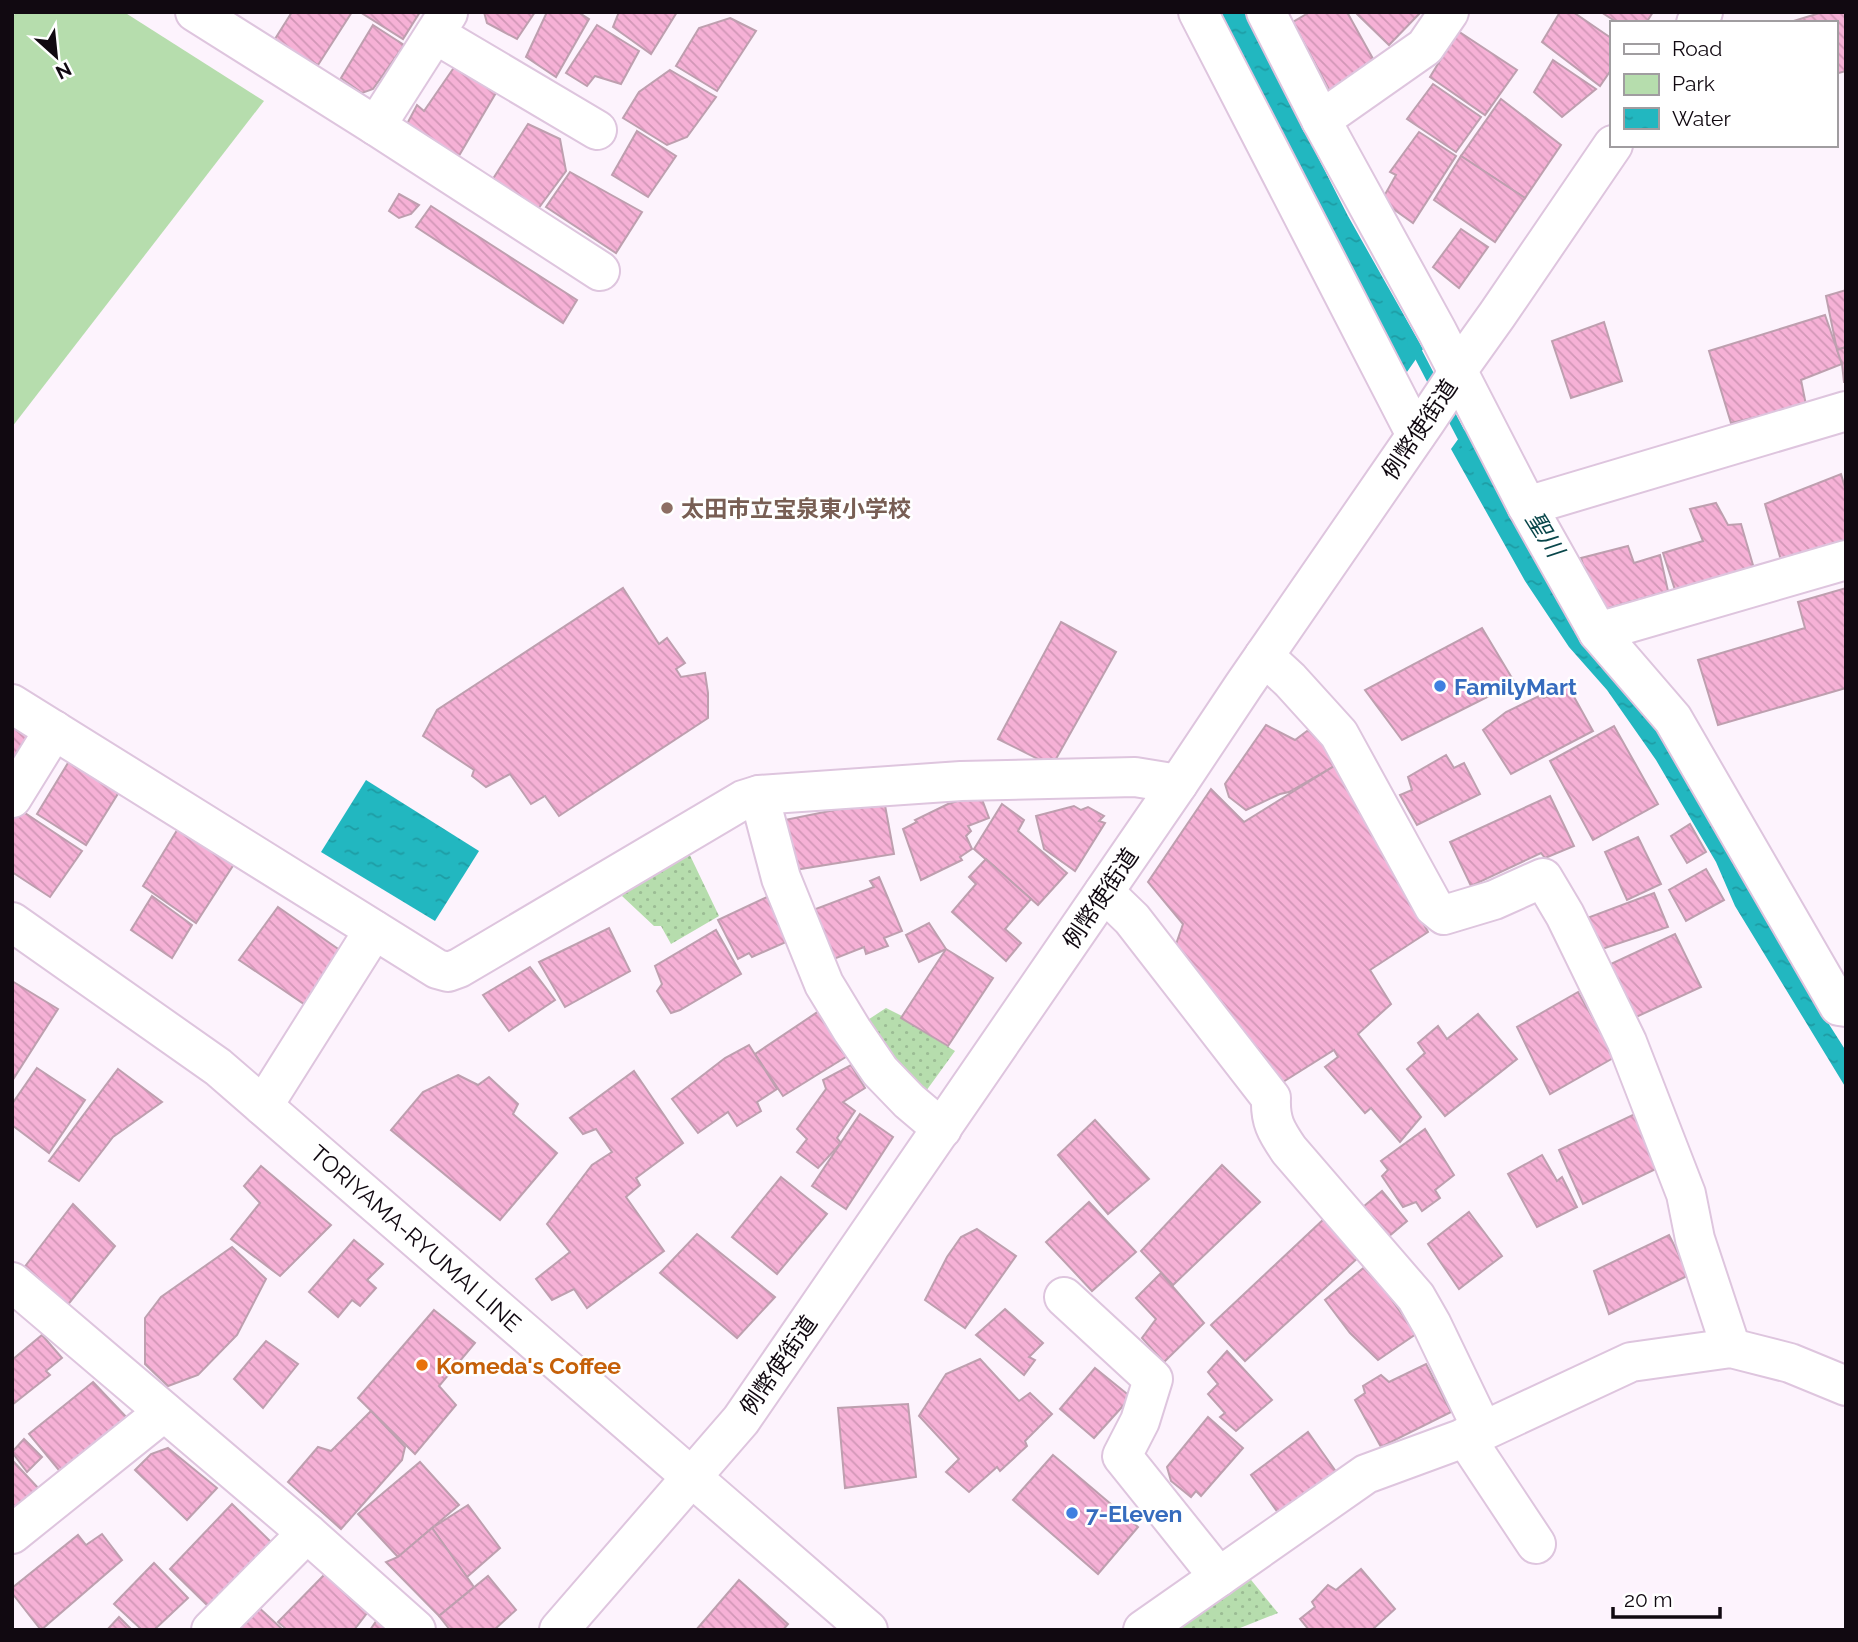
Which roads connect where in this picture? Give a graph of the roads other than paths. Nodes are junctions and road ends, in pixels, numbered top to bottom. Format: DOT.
graph roads {
  1 [pos="195,12"];
  2 [pos="1198,12"];
  3 [pos="1266,12"];
  4 [pos="1449,12"];
  5 [pos="442,23"];
  6 [pos="1321,120"];
  7 [pos="376,126"];
  8 [pos="597,130"];
  9 [pos="1612,147"];
  10 [pos="600,271"];
  11 [pos="1455,377"];
  12 [pos="1846,411"];
  13 [pos="1421,428"];
  14 [pos="1527,506"];
  15 [pos="1846,560"];
  16 [pos="1598,632"];
  17 [pos="1264,656"];
  18 [pos="12,704"];
  19 [pos="54,730"];
  20 [pos="1178,784"];
  21 [pos="760,796"];
  22 [pos="12,798"];
  23 [pos="1104,892"];
  24 [pos="12,922"];
  25 [pos="374,930"];
  26 [pos="1846,1007"];
  27 [pos="263,1106"];
  28 [pos="942,1129"];
  29 [pos="15,1287"];
  30 [pos="1064,1297"];
  31 [pos="1731,1348"];
  32 [pos="1846,1386"];
  33 [pos="164,1412"];
  34 [pos="1474,1434"];
  35 [pos="692,1476"];
  36 [pos="307,1533"];
  37 [pos="12,1534"];
  38 [pos="1536,1544"];
  39 [pos="1219,1577"];
  40 [pos="211,1630"];
  41 [pos="415,1630"];
  42 [pos="559,1630"];
  43 [pos="868,1630"];
  44 [pos="1143,1630"];
  1 -- 7 [label="street"];
  2 -- 13 [label="street"];
  3 -- 6 [label="street"];
  4 -- 6 [label="street"];
  5 -- 7 [label="street"];
  5 -- 8 [label="street"];
  6 -- 11 [label="street"];
  7 -- 10 [label="street"];
  9 -- 11 [label="street, 例幣使街道"];
  11 -- 13 [label="street, 例幣使街道"];
  11 -- 14 [label="street"];
  12 -- 14 [label="street"];
  13 -- 17 [label="street, 例幣使街道"];
  14 -- 16 [label="street"];
  15 -- 16 [label="street"];
  16 -- 26 [label="street"];
  17 -- 20 [label="street, 例幣使街道"];
  17 -- 31 [label="street"];
  18 -- 19 [label="street"];
  19 -- 22 [label="street"];
  19 -- 25 [label="street"];
  20 -- 21 [label="street"];
  20 -- 23 [label="street, 例幣使街道"];
  21 -- 25 [label="street"];
  21 -- 28 [label="street"];
  23 -- 28 [label="street, 例幣使街道"];
  23 -- 34 [label="street"];
  24 -- 27 [label="street, TORIYAMA-RYUMAI LINE"];
  25 -- 27 [label="street"];
  27 -- 35 [label="street, TORIYAMA-RYUMAI LINE"];
  28 -- 35 [label="street, 例幣使街道"];
  29 -- 33 [label="street"];
  30 -- 39 [label="street"];
  31 -- 32 [label="street"];
  31 -- 34 [label="street"];
  33 -- 36 [label="street"];
  33 -- 37 [label="street"];
  34 -- 38 [label="street"];
  34 -- 39 [label="street"];
  35 -- 42 [label="street, 例幣使街道"];
  35 -- 43 [label="street, TORIYAMA-RYUMAI LINE"];
  36 -- 40 [label="street"];
  36 -- 41 [label="street"];
  39 -- 44 [label="street"];
}
